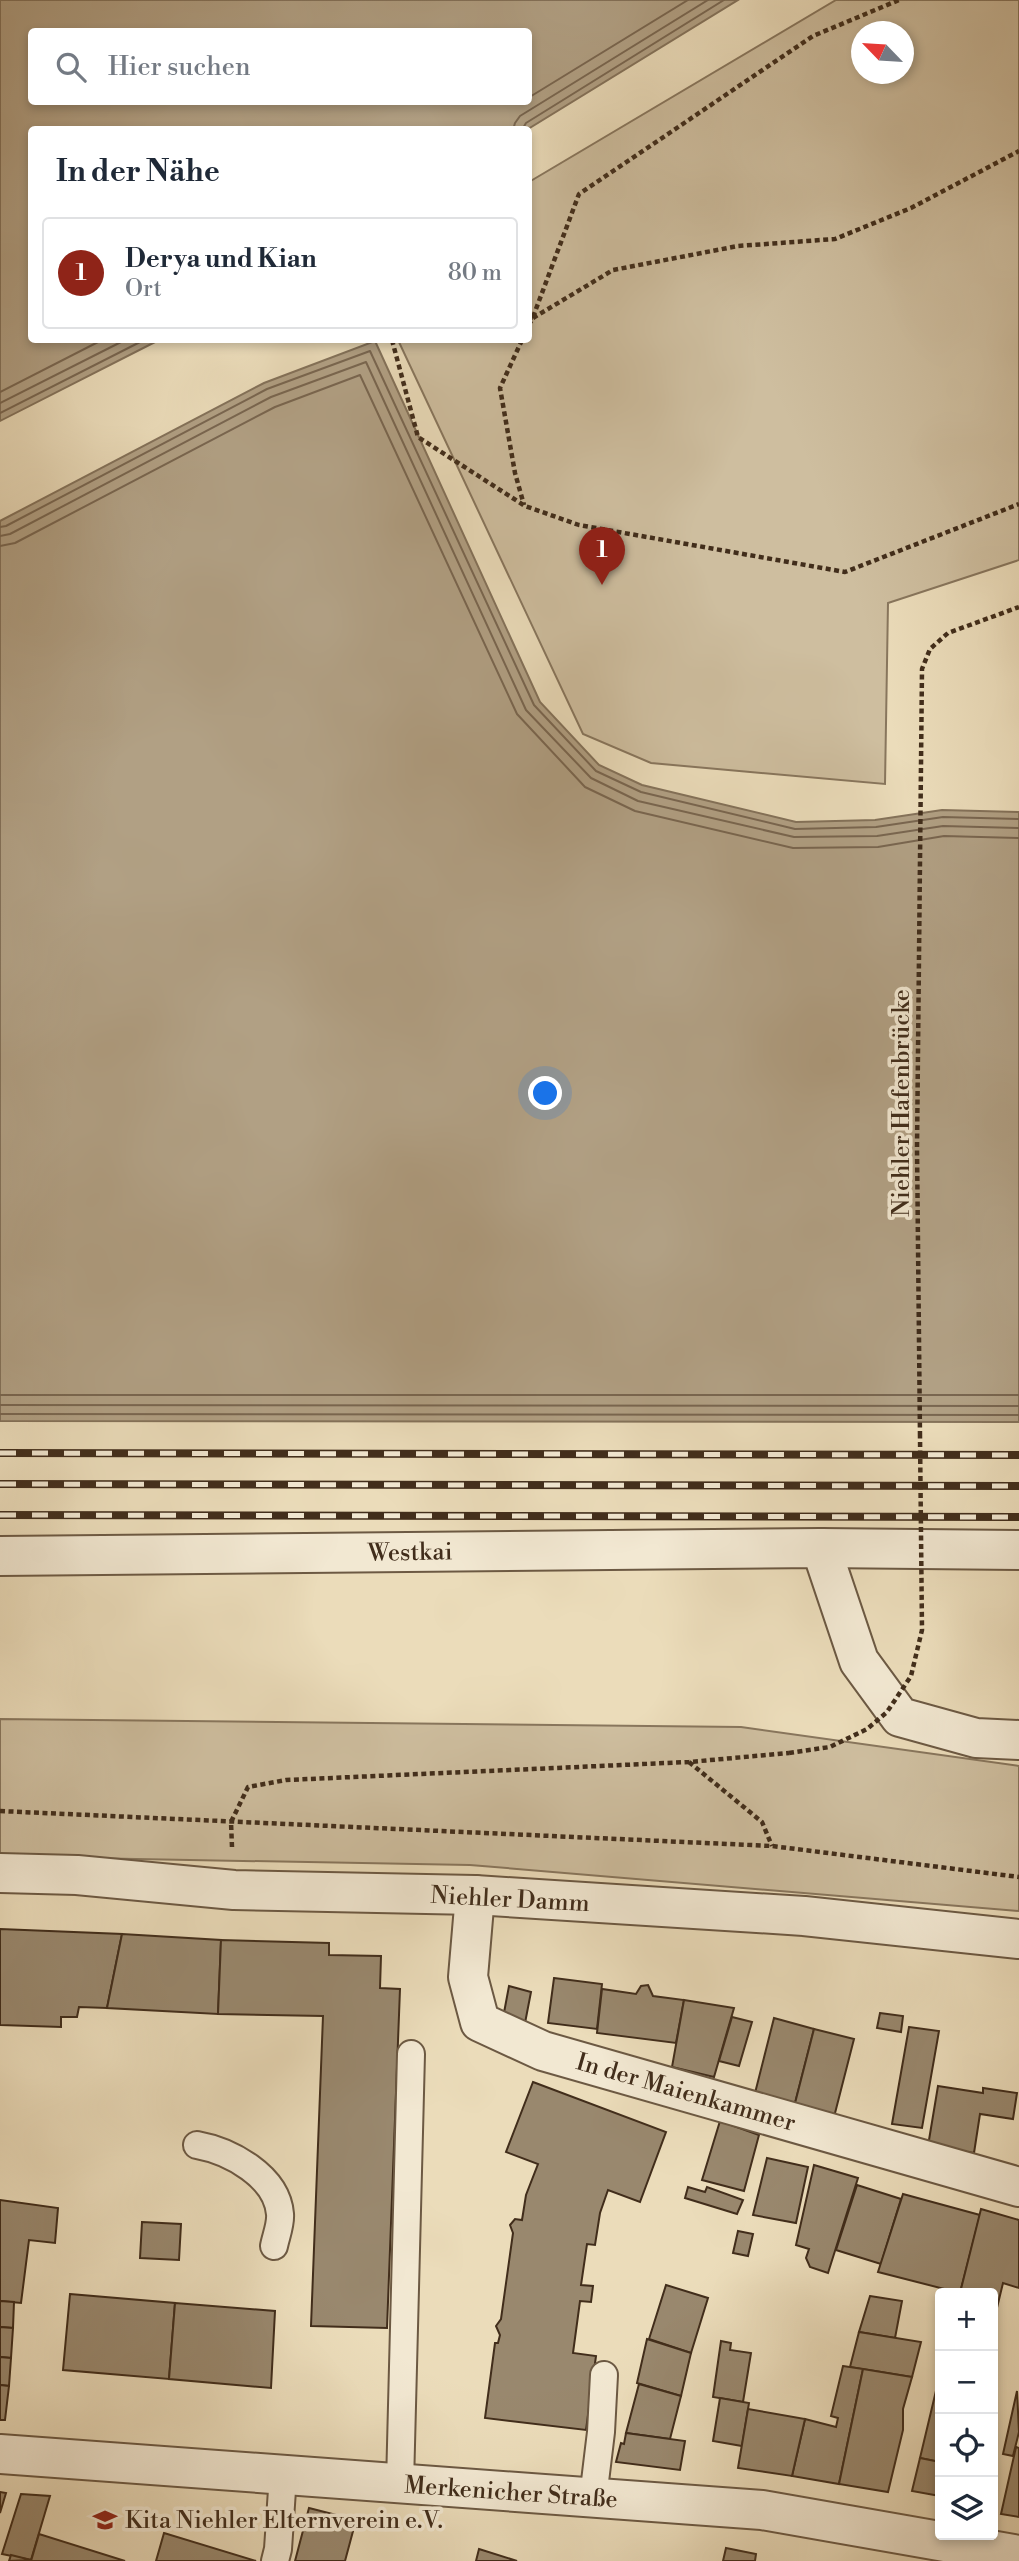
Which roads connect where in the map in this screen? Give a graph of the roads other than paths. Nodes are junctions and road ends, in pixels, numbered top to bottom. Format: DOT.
graph roads {
  1 [pos="821,1548"];
  2 [pos="1019,1550"];
  3 [pos="0,1556"];
  4 [pos="1019,1740"];
  5 [pos="0,1873"];
  6 [pos="475,1895"];
  7 [pos="1019,1939"];
  8 [pos="411,2054"];
  9 [pos="197,2145"];
  10 [pos="1019,2187"];
  11 [pos="274,2246"];
  12 [pos="604,2375"];
  13 [pos="0,2454"];
  14 [pos="283,2475"];
  15 [pos="400,2484"];
  16 [pos="593,2498"];
  17 [pos="889,2548"];
  18 [pos="1019,2555"];
  19 [pos="275,2561"];
  1 -- 2 [label="street, Westkai"];
  1 -- 3 [label="street, Westkai"];
  1 -- 4 [label="street"];
  5 -- 6 [label="street, Niehler Damm"];
  6 -- 7 [label="street, Niehler Damm"];
  6 -- 10 [label="street, In der Maienkammer"];
  8 -- 15 [label="lane"];
  9 -- 11 [label="lane"];
  12 -- 16 [label="lane"];
  13 -- 14 [label="street, Merkenicher Straße"];
  14 -- 15 [label="street, Merkenicher Straße"];
  14 -- 19 [label="lane"];
  15 -- 16 [label="street, Merkenicher Straße"];
  16 -- 17 [label="street, Merkenicher Straße"];
  17 -- 18 [label="street, Merkenicher Straße"];
}
